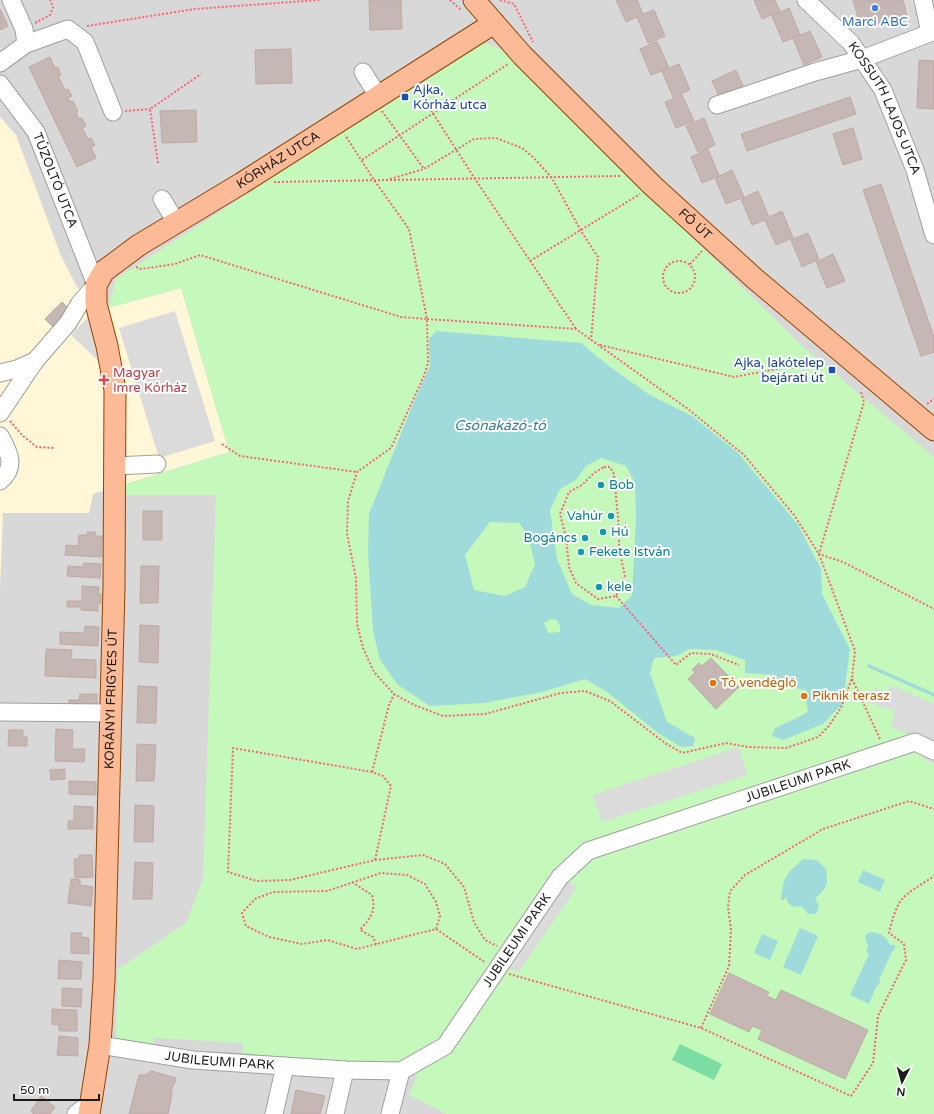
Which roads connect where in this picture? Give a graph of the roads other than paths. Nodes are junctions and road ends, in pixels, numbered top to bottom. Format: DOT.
graph roads {
  1 [pos="11,0"];
  2 [pos="474,0"];
  3 [pos="806,0"];
  4 [pos="923,0"];
  5 [pos="494,23"];
  6 [pos="25,37"];
  7 [pos="862,59"];
  8 [pos="0,63"];
  9 [pos="363,72"];
  10 [pos="0,84"];
  11 [pos="376,97"];
  12 [pos="717,105"];
  13 [pos="113,112"];
  14 [pos="162,199"];
  15 [pos="176,222"];
  16 [pos="934,235"];
  17 [pos="96,285"];
  18 [pos="35,361"];
  19 [pos="0,373"];
  20 [pos="0,379"];
  21 [pos="3,408"];
  22 [pos="933,426"];
  23 [pos="0,436"];
  24 [pos="157,464"];
  25 [pos="116,466"];
  26 [pos="0,481"];
  27 [pos="0,712"];
  28 [pos="111,714"];
  29 [pos="934,751"];
  30 [pos="100,1045"];
  31 [pos="285,1066"];
  32 [pos="345,1070"];
  33 [pos="400,1071"];
  34 [pos="85,1110"];
  35 [pos="274,1114"];
  36 [pos="335,1114"];
  37 [pos="390,1114"];
  1 -- 6 [label="street"];
  2 -- 5 [label="main road, FŐ ÚT"];
  3 -- 7 [label="street, KOSSUTH LAJOS UTCA"];
  4 -- 7 [label="street"];
  5 -- 11 [label="main road, KÓRHÁZ UTCA"];
  5 -- 22 [label="main road, FŐ ÚT"];
  6 -- 8 [label="street"];
  6 -- 13 [label="street"];
  7 -- 12 [label="street"];
  7 -- 16 [label="street, KOSSUTH LAJOS UTCA"];
  9 -- 11 [label="street"];
  10 -- 17 [label="street, TŰZOLTÓ UTCA"];
  11 -- 15 [label="main road, KÓRHÁZ UTCA"];
  14 -- 15 [label="street"];
  15 -- 17 [label="main road, KÓRHÁZ UTCA"];
  17 -- 18 [label="street"];
  17 -- 25 [label="main road, KORÁNYI FRIGYES ÚT"];
  18 -- 19 [label="street"];
  18 -- 21 [label="street"];
  20 -- 21 [label="street"];
  23 -- 26 [label="street"];
  24 -- 25 [label="street"];
  25 -- 28 [label="main road, KORÁNYI FRIGYES ÚT"];
  27 -- 28 [label="street"];
  28 -- 30 [label="main road, KORÁNYI FRIGYES ÚT"];
  29 -- 33 [label="street, JUBILEUMI PARK"];
  30 -- 31 [label="street, JUBILEUMI PARK"];
  30 -- 34 [label="main road, KORÁNYI FRIGYES ÚT"];
  31 -- 32 [label="street, JUBILEUMI PARK"];
  31 -- 35 [label="street"];
  32 -- 33 [label="street, JUBILEUMI PARK"];
  32 -- 36 [label="street"];
  33 -- 37 [label="street"];
}
